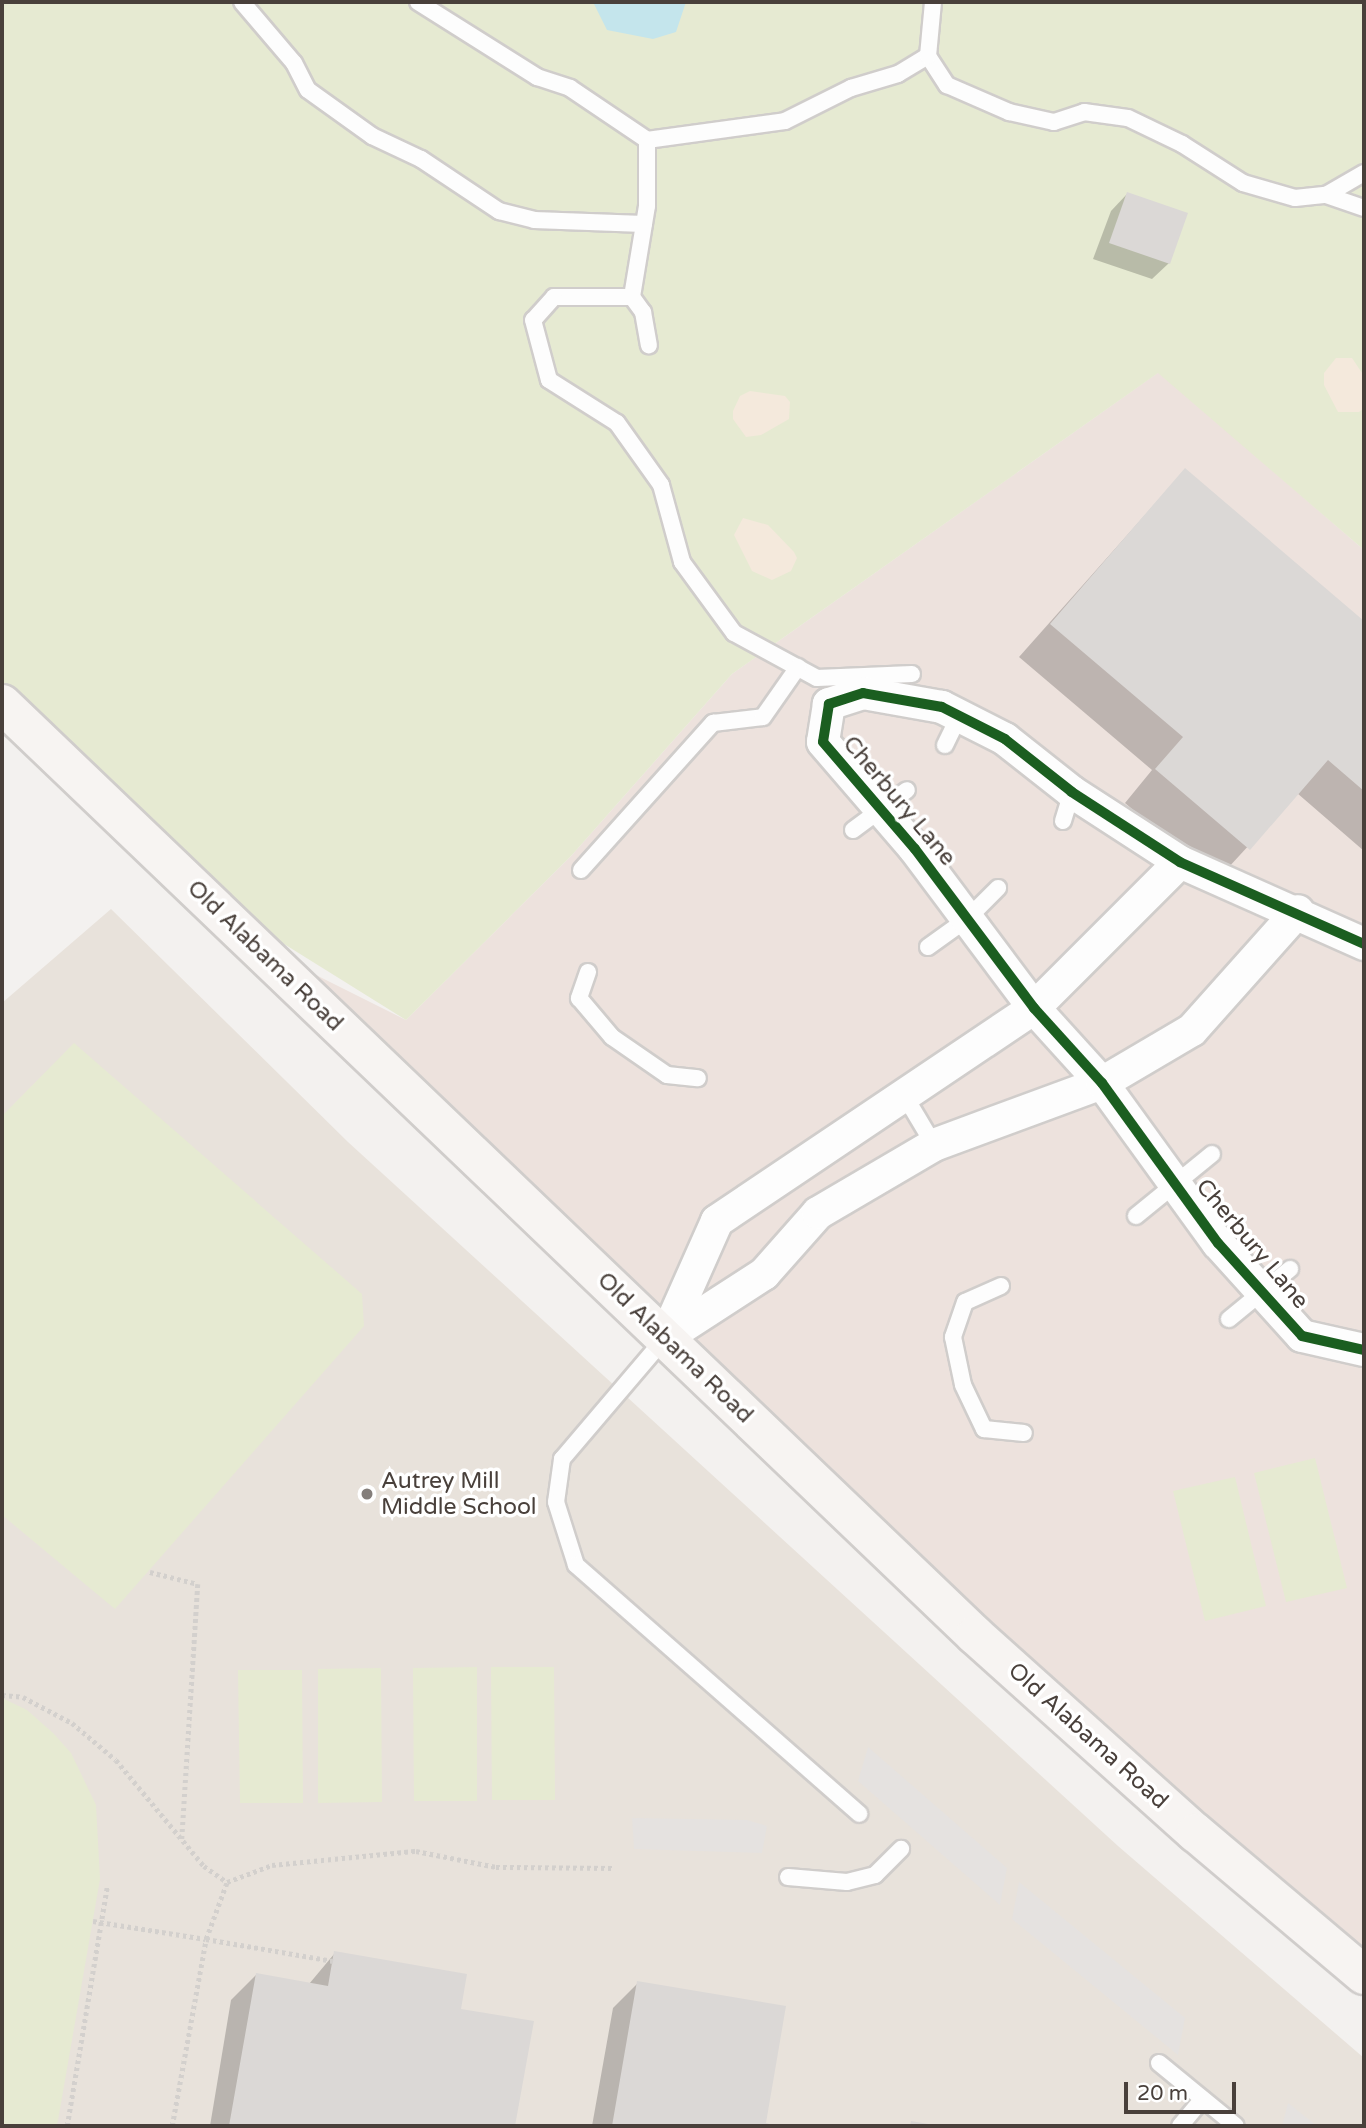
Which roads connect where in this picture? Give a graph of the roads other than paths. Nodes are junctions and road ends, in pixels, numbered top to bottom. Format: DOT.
graph roads {
  1 [pos="242,2"];
  2 [pos="418,2"];
  3 [pos="933,2"];
  4 [pos="928,56"];
  5 [pos="647,140"];
  6 [pos="1364,173"];
  7 [pos="1326,195"];
  8 [pos="1364,208"];
  9 [pos="644,224"];
  10 [pos="632,297"];
  11 [pos="649,345"];
  12 [pos="798,667"];
  13 [pos="912,674"];
  14 [pos="2,704"];
  15 [pos="959,716"];
  16 [pos="945,745"];
  17 [pos="907,790"];
  18 [pos="879,808"];
  19 [pos="853,830"];
  20 [pos="1180,862"];
  21 [pos="581,870"];
  22 [pos="999,888"];
  23 [pos="1297,911"];
  24 [pos="967,919"];
  25 [pos="1364,944"];
  26 [pos="928,947"];
  27 [pos="588,972"];
  28 [pos="1034,1008"];
  29 [pos="698,1079"];
  30 [pos="1102,1083"];
  31 [pos="903,1093"];
  32 [pos="934,1145"];
  33 [pos="1212,1154"];
  34 [pos="1176,1186"];
  35 [pos="1136,1216"];
  36 [pos="1290,1269"];
  37 [pos="1001,1286"];
  38 [pos="1262,1293"];
  39 [pos="1229,1319"];
  40 [pos="665,1338"];
  41 [pos="1364,1350"];
  42 [pos="1024,1433"];
  43 [pos="859,1814"];
  44 [pos="901,1849"];
  45 [pos="788,1877"];
  46 [pos="1364,1975"];
  47 [pos="1159,2063"];
  48 [pos="1203,2099"];
  49 [pos="1180,2126"];
  50 [pos="1236,2126"];
  1 -- 9 [label="lane"];
  2 -- 5 [label="lane"];
  3 -- 4 [label="lane"];
  4 -- 5 [label="lane"];
  4 -- 7 [label="lane"];
  5 -- 9 [label="lane"];
  6 -- 7 [label="lane"];
  7 -- 8 [label="lane"];
  9 -- 10 [label="lane"];
  10 -- 11 [label="lane"];
  10 -- 12 [label="lane"];
  12 -- 13 [label="lane"];
  12 -- 21 [label="lane"];
  14 -- 40 [label="main road, Old Alabama Road"];
  15 -- 16 [label="lane"];
  15 -- 18 [label="street, Cherbury Lane"];
  15 -- 20 [label="street, Cherbury Lane"];
  17 -- 18 [label="lane"];
  18 -- 19 [label="lane"];
  18 -- 24 [label="street, Cherbury Lane"];
  20 -- 23 [label="street, Cherbury Lane"];
  20 -- 28 [label="street"];
  22 -- 24 [label="lane"];
  23 -- 25 [label="street, Cherbury Lane"];
  23 -- 30 [label="street"];
  24 -- 26 [label="lane"];
  24 -- 28 [label="street, Cherbury Lane"];
  27 -- 29 [label="lane"];
  28 -- 30 [label="street, Cherbury Lane"];
  28 -- 31 [label="street"];
  30 -- 32 [label="street"];
  30 -- 34 [label="street, Cherbury Lane"];
  31 -- 32 [label="lane"];
  31 -- 40 [label="street"];
  32 -- 40 [label="street"];
  33 -- 34 [label="lane"];
  34 -- 35 [label="lane"];
  34 -- 38 [label="street, Cherbury Lane"];
  36 -- 38 [label="lane"];
  37 -- 42 [label="lane"];
  38 -- 39 [label="lane"];
  38 -- 41 [label="street, Cherbury Lane"];
  40 -- 43 [label="lane"];
  40 -- 46 [label="main road, Old Alabama Road"];
  44 -- 45 [label="lane"];
  47 -- 48 [label="lane"];
  48 -- 49 [label="lane"];
  48 -- 50 [label="lane"];
}
